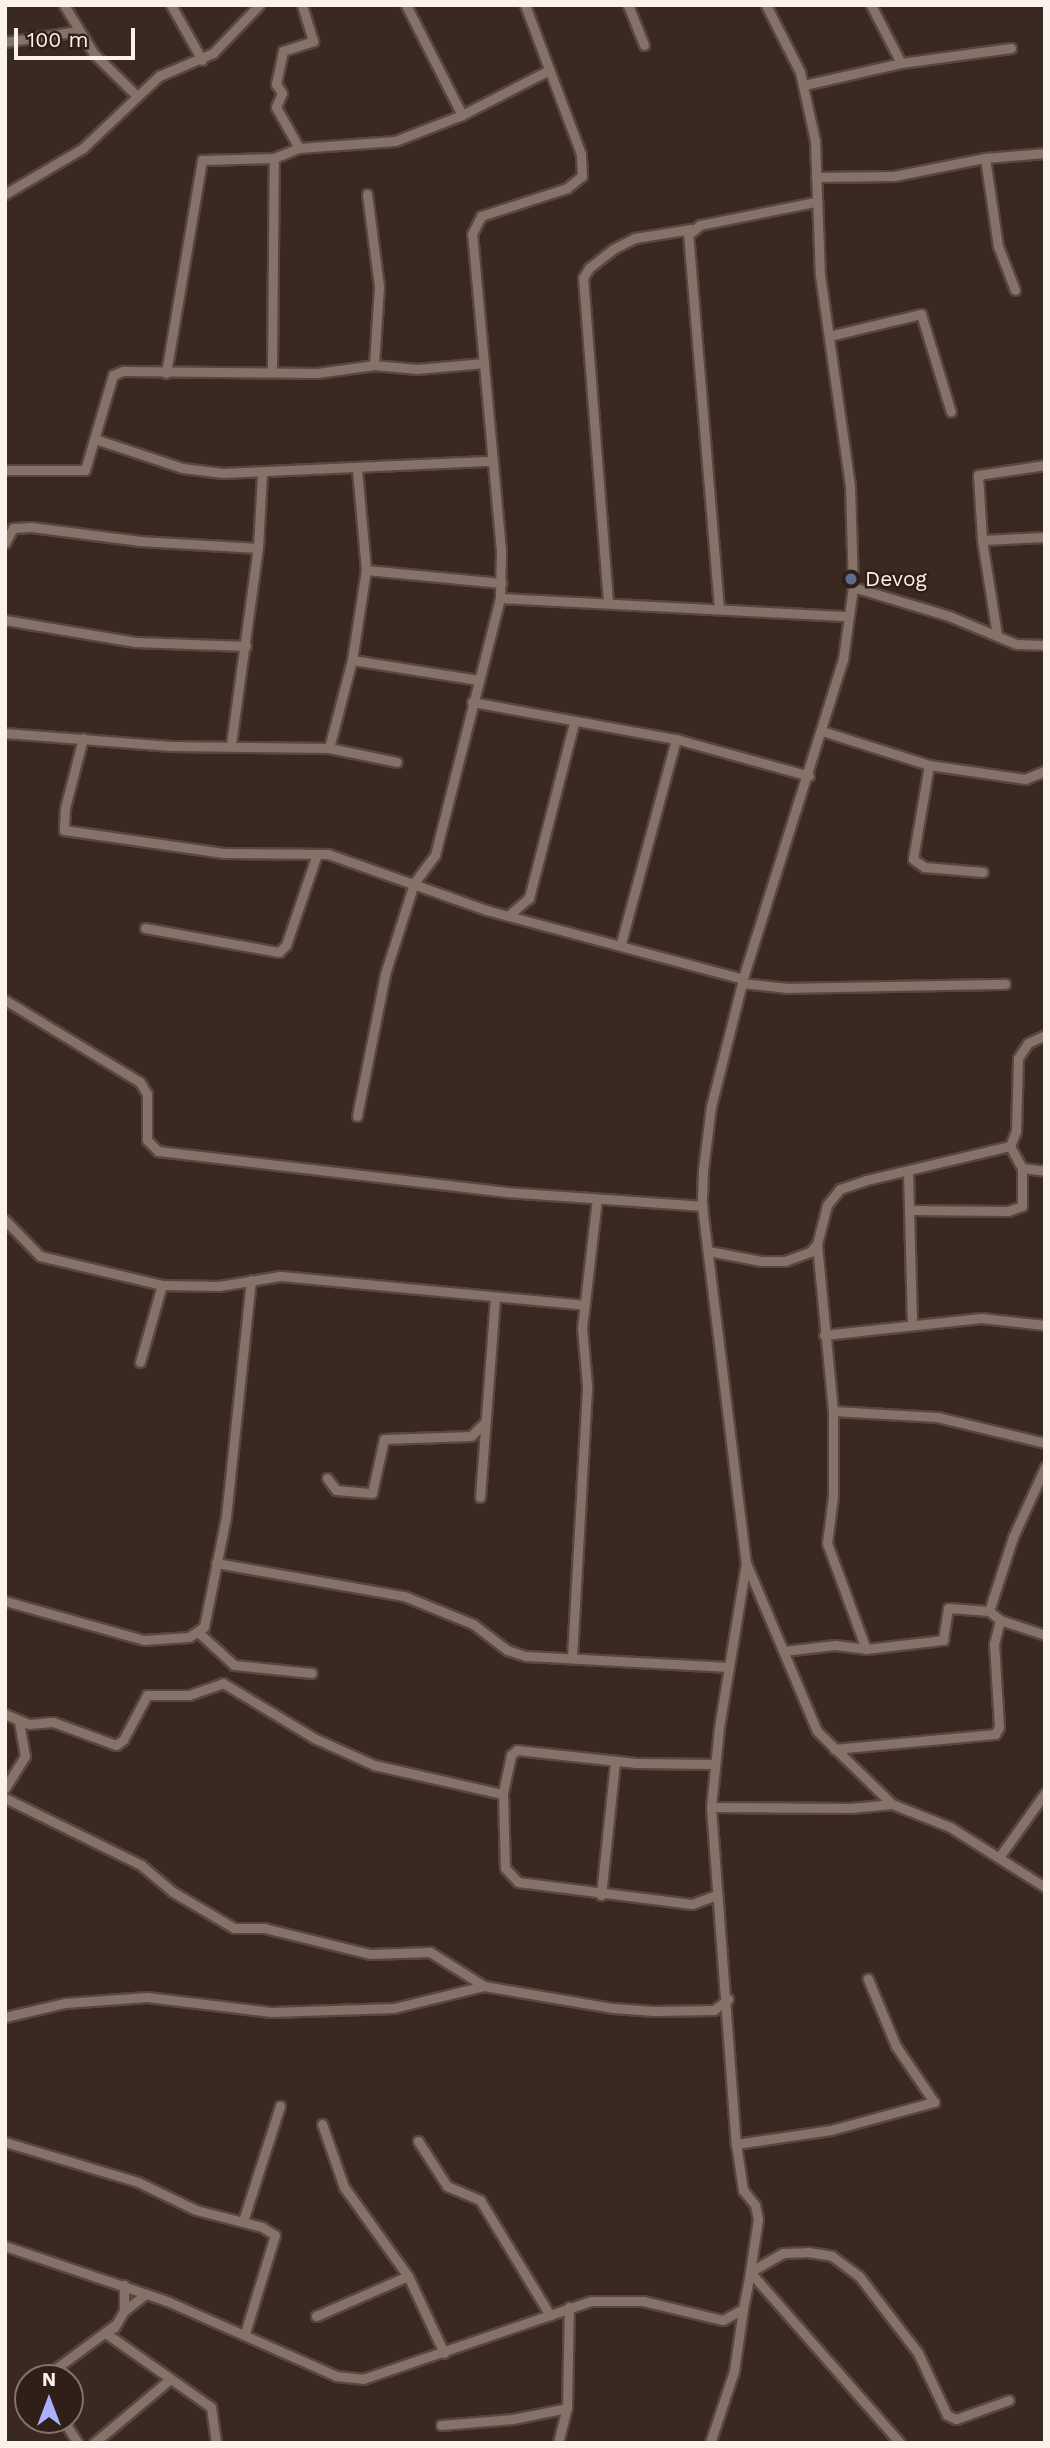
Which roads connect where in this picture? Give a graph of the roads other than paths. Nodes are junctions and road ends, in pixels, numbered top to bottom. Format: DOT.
graph roads {
  1 [pos="64,5"];
  2 [pos="171,5"];
  3 [pos="260,5"];
  4 [pos="302,5"];
  5 [pos="406,5"];
  6 [pos="628,5"];
  7 [pos="766,5"];
  8 [pos="871,5"];
  9 [pos="529,7"];
  10 [pos="78,32"];
  11 [pos="5,42"];
  12 [pos="644,45"];
  13 [pos="1012,48"];
  14 [pos="202,60"];
  15 [pos="901,63"];
  16 [pos="549,71"];
  17 [pos="804,85"];
  18 [pos="135,94"];
  19 [pos="462,115"];
  20 [pos="299,148"];
  21 [pos="1045,153"];
  22 [pos="274,158"];
  23 [pos="985,158"];
  24 [pos="816,177"];
  25 [pos="5,194"];
  26 [pos="367,194"];
  27 [pos="815,202"];
  28 [pos="691,229"];
  29 [pos="1015,290"];
  30 [pos="829,336"];
  31 [pos="484,363"];
  32 [pos="374,365"];
  33 [pos="272,370"];
  34 [pos="166,373"];
  35 [pos="951,412"];
  36 [pos="95,439"];
  37 [pos="491,461"];
  38 [pos="1045,465"];
  39 [pos="357,469"];
  40 [pos="5,470"];
  41 [pos="262,474"];
  42 [pos="1045,537"];
  43 [pos="982,540"];
  44 [pos="5,543"];
  45 [pos="258,548"];
  46 [pos="366,570"];
  47 [pos="501,583"];
  48 [pos="853,587"];
  49 [pos="500,598"];
  50 [pos="608,602"];
  51 [pos="719,609"];
  52 [pos="849,616"];
  53 [pos="5,620"];
  54 [pos="997,635"];
  55 [pos="1045,645"];
  56 [pos="246,646"];
  57 [pos="352,660"];
  58 [pos="478,680"];
  59 [pos="472,702"];
  60 [pos="574,723"];
  61 [pos="822,731"];
  62 [pos="5,733"];
  63 [pos="83,738"];
  64 [pos="676,739"];
  65 [pos="231,744"];
  66 [pos="329,748"];
  67 [pos="397,762"];
  68 [pos="929,765"];
  69 [pos="1045,771"];
  70 [pos="809,776"];
  71 [pos="316,857"];
  72 [pos="983,872"];
  73 [pos="414,883"];
  74 [pos="508,916"];
  75 [pos="145,928"];
  76 [pos="621,943"];
  77 [pos="743,981"];
  78 [pos="1005,985"];
  79 [pos="5,1000"];
  80 [pos="1045,1035"];
  81 [pos="357,1116"];
  82 [pos="1010,1146"];
  83 [pos="1022,1168"];
  84 [pos="908,1171"];
  85 [pos="1045,1171"];
  86 [pos="597,1199"];
  87 [pos="702,1206"];
  88 [pos="910,1210"];
  89 [pos="5,1220"];
  90 [pos="817,1244"];
  91 [pos="708,1251"];
  92 [pos="251,1280"];
  93 [pos="162,1285"];
  94 [pos="495,1298"];
  95 [pos="584,1305"];
  96 [pos="912,1324"];
  97 [pos="1045,1325"];
  98 [pos="824,1335"];
  99 [pos="140,1362"];
  100 [pos="833,1411"];
  101 [pos="485,1422"];
  102 [pos="1045,1443"];
  103 [pos="1045,1467"];
  104 [pos="327,1478"];
  105 [pos="480,1497"];
  106 [pos="216,1563"];
  107 [pos="746,1563"];
  108 [pos="5,1601"];
  109 [pos="989,1611"];
  110 [pos="1000,1619"];
  111 [pos="199,1633"];
  112 [pos="1045,1636"];
  113 [pos="866,1649"];
  114 [pos="784,1651"];
  115 [pos="572,1657"];
  116 [pos="729,1667"];
  117 [pos="312,1673"];
  118 [pos="5,1714"];
  119 [pos="19,1722"];
  120 [pos="834,1749"];
  121 [pos="615,1761"];
  122 [pos="715,1765"];
  123 [pos="5,1788"];
  124 [pos="1045,1793"];
  125 [pos="503,1794"];
  126 [pos="5,1798"];
  127 [pos="892,1804"];
  128 [pos="711,1807"];
  129 [pos="1000,1856"];
  130 [pos="1045,1887"];
  131 [pos="601,1895"];
  132 [pos="718,1895"];
  133 [pos="868,1979"];
  134 [pos="484,1986"];
  135 [pos="729,1999"];
  136 [pos="5,2017"];
  137 [pos="280,2106"];
  138 [pos="322,2124"];
  139 [pos="418,2141"];
  140 [pos="5,2142"];
  141 [pos="736,2144"];
  142 [pos="243,2221"];
  143 [pos="6,2250"];
  144 [pos="750,2272"];
  145 [pos="408,2276"];
  146 [pos="124,2285"];
  147 [pos="146,2294"];
  148 [pos="569,2307"];
  149 [pos="743,2309"];
  150 [pos="124,2311"];
  151 [pos="550,2315"];
  152 [pos="316,2316"];
  153 [pos="245,2333"];
  154 [pos="109,2335"];
  155 [pos="444,2353"];
  156 [pos="60,2364"];
  157 [pos="169,2380"];
  158 [pos="1009,2400"];
  159 [pos="567,2408"];
  160 [pos="441,2425"];
  161 [pos="94,2443"];
  162 [pos="216,2443"];
  163 [pos="558,2443"];
  164 [pos="710,2443"];
  165 [pos="900,2443"];
  1 -- 10 [label="street"];
  2 -- 14 [label="street"];
  3 -- 14 [label="street"];
  4 -- 20 [label="street"];
  5 -- 19 [label="street"];
  6 -- 12 [label="street"];
  7 -- 17 [label="street"];
  8 -- 15 [label="street"];
  9 -- 16 [label="street"];
  10 -- 11 [label="street"];
  10 -- 18 [label="street"];
  13 -- 15 [label="street"];
  14 -- 18 [label="street"];
  15 -- 17 [label="street"];
  16 -- 19 [label="street"];
  16 -- 31 [label="street"];
  17 -- 24 [label="street"];
  18 -- 25 [label="street"];
  19 -- 20 [label="street"];
  20 -- 22 [label="street"];
  21 -- 23 [label="street"];
  22 -- 33 [label="street"];
  22 -- 34 [label="street"];
  23 -- 24 [label="street"];
  23 -- 29 [label="street"];
  24 -- 27 [label="street"];
  26 -- 32 [label="street"];
  27 -- 28 [label="street"];
  27 -- 30 [label="street"];
  28 -- 50 [label="street"];
  28 -- 51 [label="street"];
  30 -- 35 [label="street"];
  30 -- 48 [label="street"];
  31 -- 32 [label="street"];
  31 -- 37 [label="street"];
  32 -- 33 [label="street"];
  33 -- 34 [label="street"];
  34 -- 36 [label="street"];
  36 -- 40 [label="street"];
  36 -- 41 [label="street"];
  37 -- 39 [label="street"];
  37 -- 47 [label="street"];
  38 -- 43 [label="street"];
  39 -- 41 [label="street"];
  39 -- 46 [label="street"];
  41 -- 45 [label="street"];
  42 -- 43 [label="street"];
  43 -- 54 [label="street"];
  44 -- 45 [label="street"];
  45 -- 56 [label="street"];
  46 -- 47 [label="street"];
  46 -- 57 [label="street"];
  47 -- 49 [label="street"];
  48 -- 52 [label="street"];
  48 -- 54 [label="street"];
  49 -- 50 [label="street"];
  49 -- 58 [label="street"];
  50 -- 51 [label="street"];
  51 -- 52 [label="street"];
  52 -- 61 [label="street"];
  53 -- 56 [label="street"];
  54 -- 55 [label="street"];
  56 -- 65 [label="street"];
  57 -- 58 [label="street"];
  57 -- 66 [label="street"];
  58 -- 59 [label="street"];
  59 -- 60 [label="street"];
  59 -- 73 [label="street"];
  60 -- 64 [label="street"];
  60 -- 74 [label="street"];
  61 -- 68 [label="street"];
  61 -- 70 [label="street"];
  62 -- 63 [label="street"];
  63 -- 65 [label="street"];
  63 -- 71 [label="street"];
  64 -- 70 [label="street"];
  64 -- 76 [label="street"];
  65 -- 66 [label="street"];
  66 -- 67 [label="street"];
  68 -- 69 [label="street"];
  68 -- 72 [label="street"];
  70 -- 77 [label="street"];
  71 -- 73 [label="street"];
  71 -- 75 [label="street"];
  73 -- 74 [label="street"];
  73 -- 81 [label="street"];
  74 -- 76 [label="street"];
  76 -- 77 [label="street"];
  77 -- 78 [label="street"];
  77 -- 87 [label="street"];
  79 -- 86 [label="street"];
  80 -- 82 [label="street"];
  82 -- 83 [label="street"];
  82 -- 84 [label="street"];
  83 -- 85 [label="street"];
  83 -- 88 [label="street"];
  84 -- 88 [label="street"];
  84 -- 90 [label="street"];
  86 -- 87 [label="street"];
  86 -- 95 [label="street"];
  87 -- 91 [label="street"];
  88 -- 96 [label="street"];
  89 -- 93 [label="street"];
  90 -- 91 [label="street"];
  90 -- 98 [label="street"];
  91 -- 107 [label="street"];
  92 -- 93 [label="street"];
  92 -- 94 [label="street"];
  92 -- 106 [label="street"];
  93 -- 99 [label="street"];
  94 -- 95 [label="street"];
  94 -- 101 [label="street"];
  95 -- 115 [label="street"];
  96 -- 97 [label="street"];
  96 -- 98 [label="street"];
  98 -- 100 [label="street"];
  100 -- 102 [label="street"];
  100 -- 113 [label="street"];
  101 -- 104 [label="street"];
  101 -- 105 [label="street"];
  103 -- 109 [label="street"];
  106 -- 111 [label="street"];
  106 -- 115 [label="street"];
  107 -- 114 [label="street"];
  107 -- 116 [label="street"];
  108 -- 111 [label="street"];
  109 -- 110 [label="street"];
  109 -- 113 [label="street"];
  110 -- 112 [label="street"];
  110 -- 120 [label="street"];
  111 -- 117 [label="street"];
  113 -- 114 [label="street"];
  114 -- 120 [label="street"];
  115 -- 116 [label="street"];
  116 -- 122 [label="street"];
  118 -- 119 [label="street"];
  119 -- 123 [label="street"];
  119 -- 125 [label="street"];
  120 -- 127 [label="street"];
  121 -- 122 [label="street"];
  121 -- 125 [label="street"];
  121 -- 131 [label="street"];
  122 -- 128 [label="street"];
  124 -- 129 [label="street"];
  125 -- 131 [label="street"];
  126 -- 134 [label="street"];
  127 -- 128 [label="street"];
  127 -- 129 [label="street"];
  128 -- 132 [label="street"];
  129 -- 130 [label="street"];
  131 -- 132 [label="street"];
  132 -- 135 [label="street"];
  133 -- 141 [label="street"];
  134 -- 135 [label="street"];
  134 -- 136 [label="street"];
  135 -- 141 [label="street"];
  137 -- 142 [label="street"];
  138 -- 145 [label="street"];
  139 -- 151 [label="street"];
  140 -- 142 [label="street"];
  141 -- 144 [label="street"];
  142 -- 153 [label="street"];
  143 -- 146 [label="street"];
  144 -- 149 [label="street"];
  144 -- 158 [label="street"];
  144 -- 165 [label="street"];
  145 -- 152 [label="street"];
  145 -- 155 [label="street"];
  146 -- 147 [label="street"];
  146 -- 150 [label="street"];
  147 -- 150 [label="street"];
  147 -- 153 [label="street"];
  148 -- 149 [label="street"];
  148 -- 151 [label="street"];
  148 -- 159 [label="street"];
  149 -- 164 [label="street"];
  150 -- 154 [label="street"];
  151 -- 155 [label="street"];
  153 -- 155 [label="street"];
  154 -- 156 [label="street"];
  154 -- 157 [label="street"];
  157 -- 161 [label="street"];
  157 -- 162 [label="street"];
  159 -- 160 [label="street"];
  159 -- 163 [label="street"];
}
